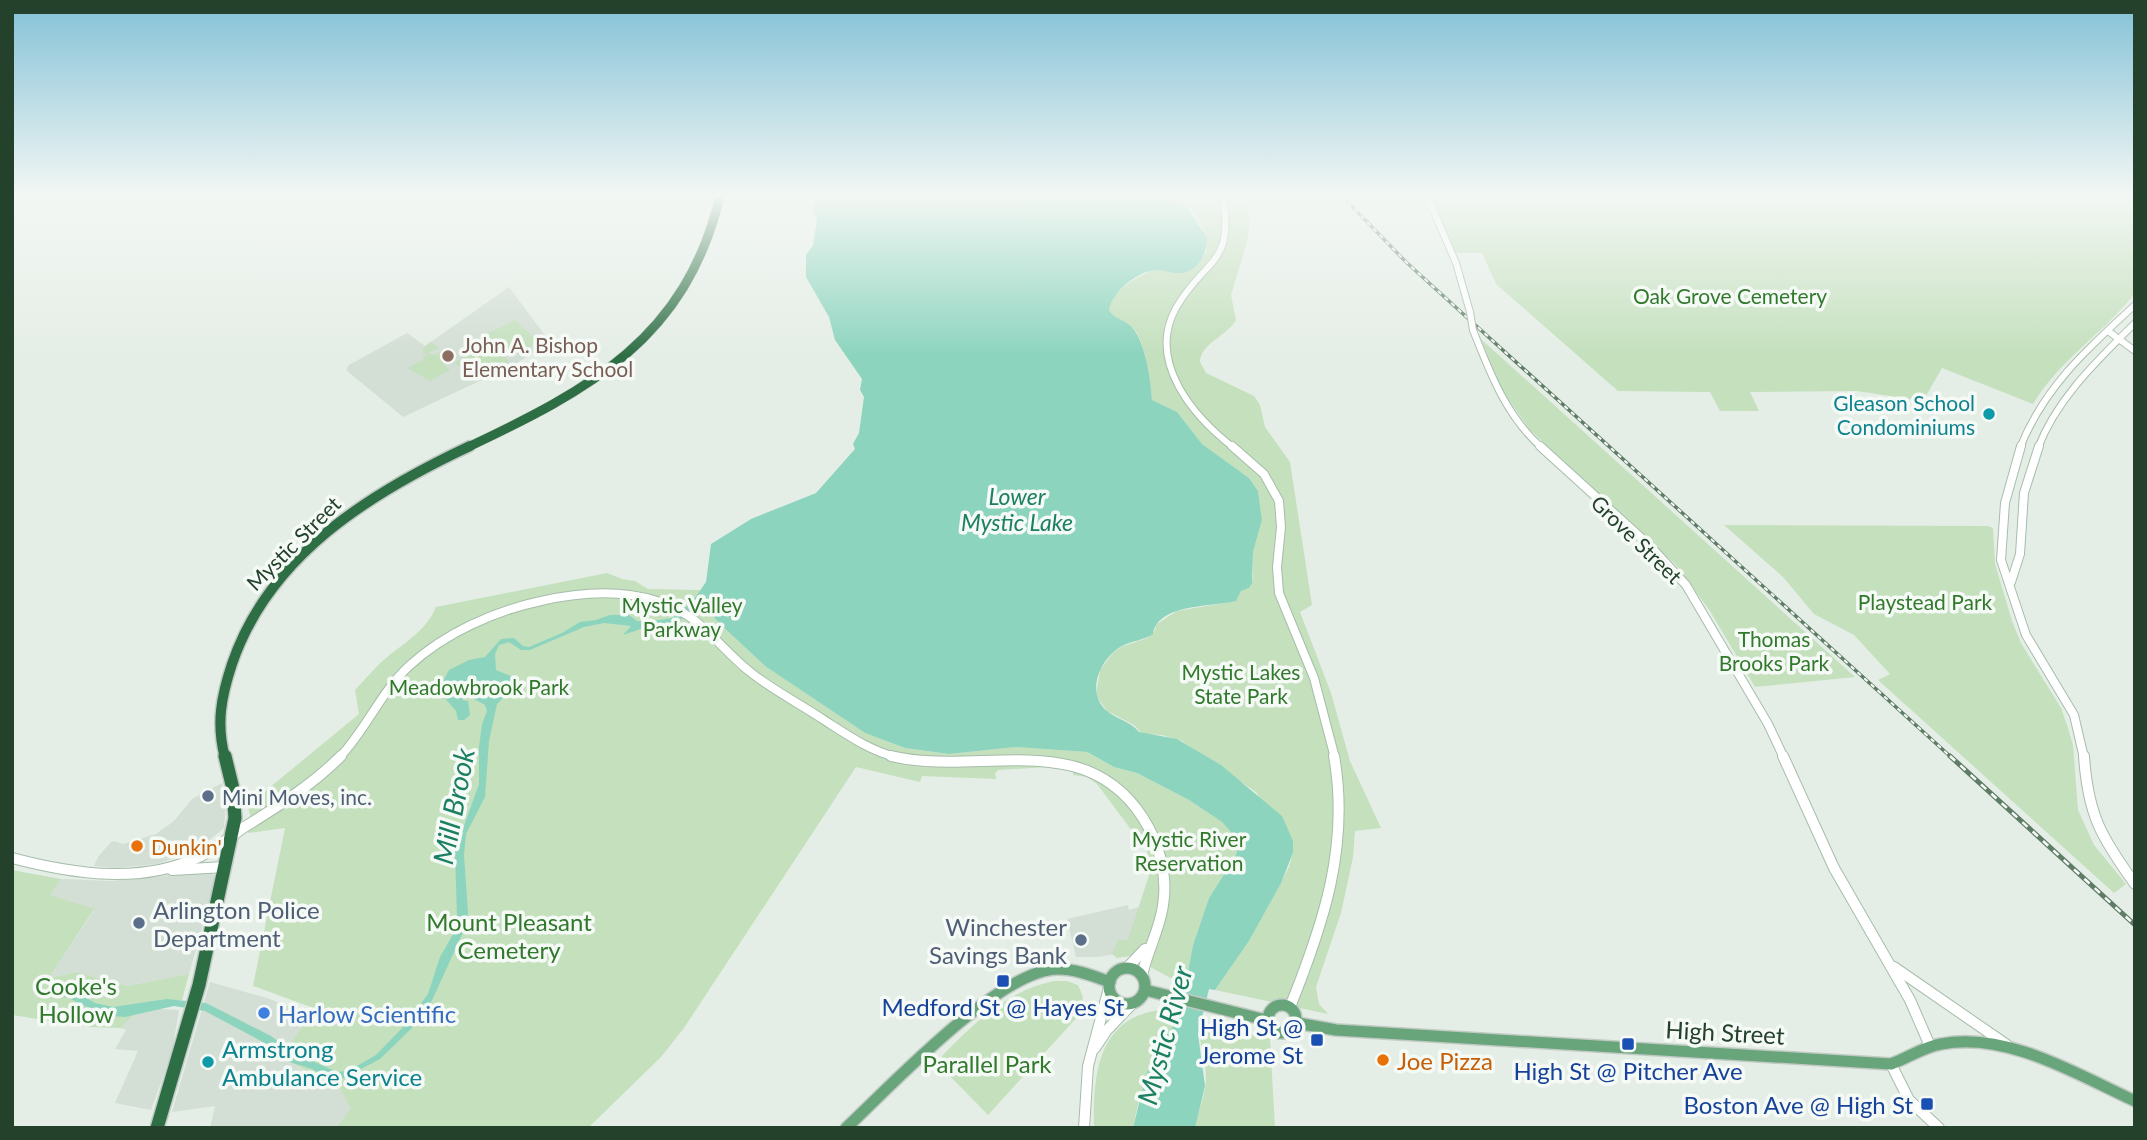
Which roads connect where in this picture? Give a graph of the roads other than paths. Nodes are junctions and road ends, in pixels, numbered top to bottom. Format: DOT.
graph roads {
  1 [pos="704,249"];
  2 [pos="1222,249"];
  3 [pos="1450,249"];
  4 [pos="2135,305"];
  5 [pos="2135,323"];
  6 [pos="2109,331"];
  7 [pos="2120,338"];
  8 [pos="2135,351"];
  9 [pos="2011,582"];
  10 [pos="231,838"];
  11 [pos="12,858"];
  12 [pos="225,867"];
  13 [pos="137,872"];
  14 [pos="2135,884"];
  15 [pos="1151,941"];
  16 [pos="1889,963"];
  17 [pos="1127,968"];
  18 [pos="1142,976"];
  19 [pos="1110,985"];
  20 [pos="1145,990"];
  21 [pos="1133,1003"];
  22 [pos="1290,1007"];
  23 [pos="1266,1020"];
  24 [pos="1297,1023"];
  25 [pos="1930,1046"];
  26 [pos="2015,1050"];
  27 [pos="1092,1053"];
  28 [pos="1891,1064"];
  29 [pos="2135,1101"];
  30 [pos="157,1128"];
  31 [pos="846,1128"];
  32 [pos="1084,1128"];
  33 [pos="1939,1128"];
  1 -- 10 [label="highway, Mystic Street"];
  2 -- 22 [label="main road"];
  3 -- 16 [label="main road, Grove Street, bridge"];
  4 -- 6 [label="main road"];
  5 -- 7 [label="main road"];
  6 -- 7 [label="main road"];
  6 -- 9 [label="main road"];
  7 -- 8 [label="main road"];
  7 -- 9 [label="main road"];
  9 -- 14 [label="main road"];
  10 -- 12 [label="highway, Mystic Street"];
  10 -- 13 [label="main road"];
  10 -- 15 [label="main road"];
  11 -- 13 [label="main road"];
  12 -- 13 [label="main road"];
  12 -- 30 [label="highway, Mystic Street"];
  15 -- 17 [label="main road"];
  15 -- 18 [label="main road"];
  16 -- 25 [label="main road, Grove Street"];
  16 -- 26 [label="main road, Grove Street"];
  17 -- 18 [label="main road"];
  17 -- 19 [label="main road"];
  18 -- 20 [label="main road"];
  19 -- 21 [label="main road"];
  19 -- 27 [label="main road"];
  19 -- 31 [label="main road"];
  20 -- 21 [label="main road"];
  20 -- 23 [label="main road"];
  21 -- 27 [label="main road"];
  22 -- 23 [label="main road"];
  22 -- 24 [label="main road"];
  23 -- 24 [label="main road"];
  24 -- 28 [label="main road, High Street"];
  25 -- 26 [label="main road, High Street"];
  25 -- 28 [label="main road, High Street"];
  26 -- 29 [label="main road, High Street"];
  27 -- 32 [label="main road"];
  28 -- 33 [label="main road"];
}
